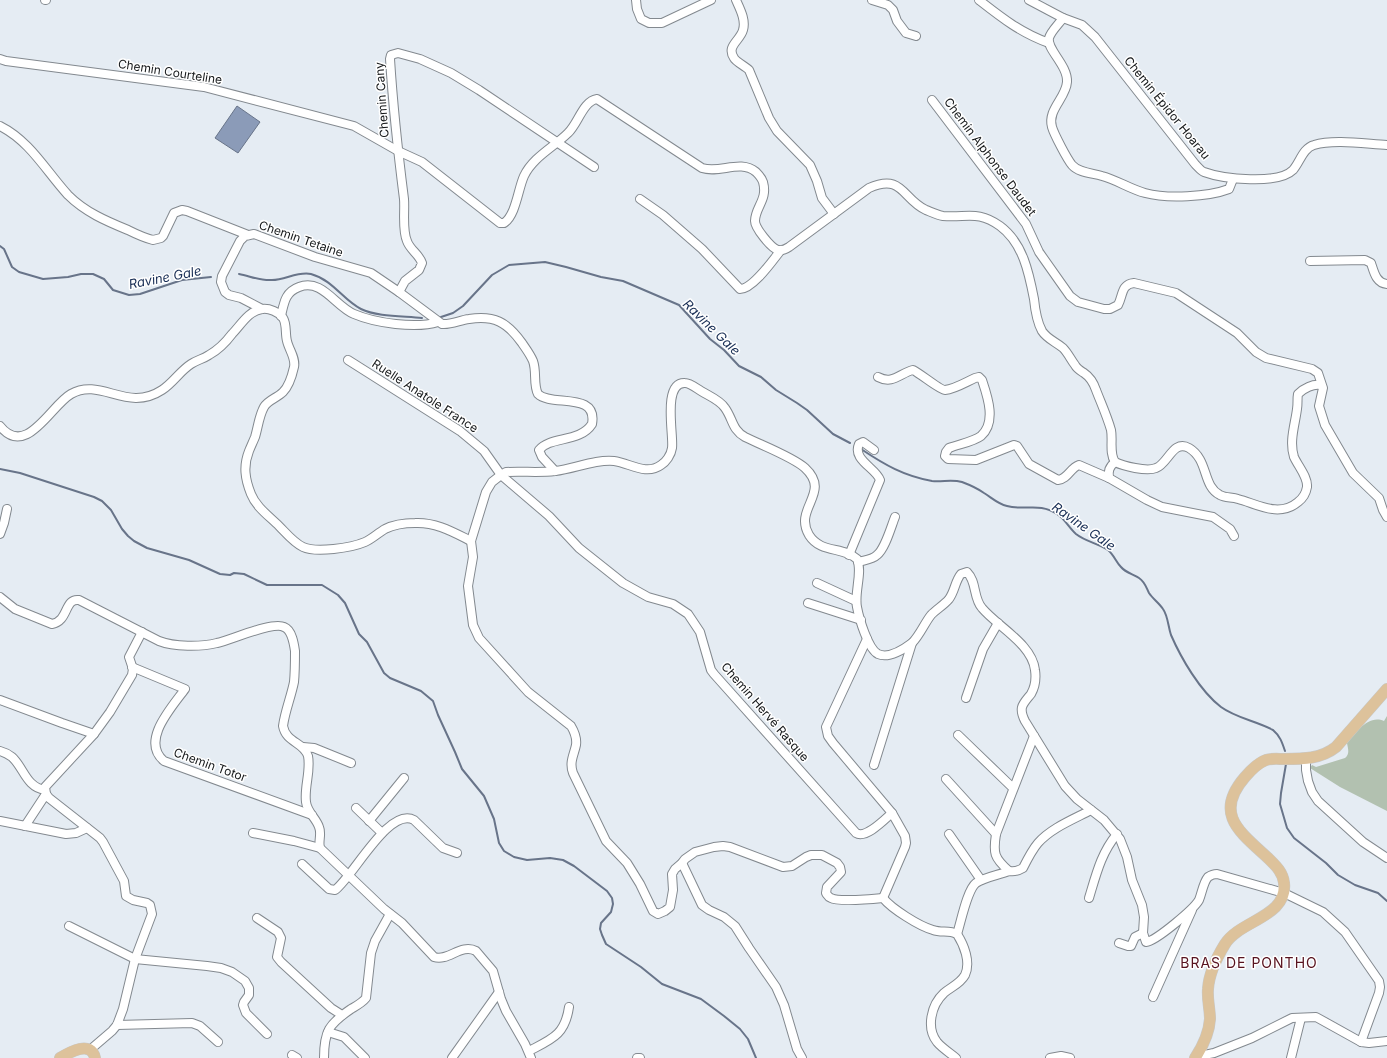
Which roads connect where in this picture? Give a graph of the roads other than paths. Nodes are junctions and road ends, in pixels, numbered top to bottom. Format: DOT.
graph roads {
  1 [pos="636,0"];
  2 [pos="710,0"];
  3 [pos="736,0"];
  4 [pos="872,0"];
  5 [pos="980,0"];
  6 [pos="1029,0"];
  7 [pos="1063,18"];
  8 [pos="916,36"];
  9 [pos="1049,43"];
  10 [pos="0,59"];
  11 [pos="932,100"];
  12 [pos="0,126"];
  13 [pos="556,143"];
  14 [pos="1387,145"];
  15 [pos="398,151"];
  16 [pos="594,167"];
  17 [pos="1233,179"];
  18 [pos="640,199"];
  19 [pos="834,214"];
  20 [pos="248,235"];
  21 [pos="781,250"];
  22 [pos="1310,261"];
  23 [pos="1387,284"];
  24 [pos="399,292"];
  25 [pos="262,309"];
  26 [pos="281,316"];
  27 [pos="438,322"];
  28 [pos="348,360"];
  29 [pos="878,378"];
  30 [pos="1320,385"];
  31 [pos="0,426"];
  32 [pos="874,450"];
  33 [pos="1115,462"];
  34 [pos="555,471"];
  35 [pos="501,475"];
  36 [pos="1109,478"];
  37 [pos="7,509"];
  38 [pos="895,517"];
  39 [pos="1387,517"];
  40 [pos="0,534"];
  41 [pos="1234,536"];
  42 [pos="471,541"];
  43 [pos="849,555"];
  44 [pos="858,562"];
  45 [pos="817,583"];
  46 [pos="0,596"];
  47 [pos="856,601"];
  48 [pos="808,603"];
  49 [pos="861,620"];
  50 [pos="998,623"];
  51 [pos="142,632"];
  52 [pos="867,638"];
  53 [pos="912,643"];
  54 [pos="132,667"];
  55 [pos="1387,689"];
  56 [pos="966,698"];
  57 [pos="0,700"];
  58 [pos="94,734"];
  59 [pos="958,735"];
  60 [pos="1034,736"];
  61 [pos="303,747"];
  62 [pos="0,751"];
  63 [pos="1306,759"];
  64 [pos="352,763"];
  65 [pos="874,765"];
  66 [pos="404,778"];
  67 [pos="946,779"];
  68 [pos="1013,788"];
  69 [pos="45,792"];
  70 [pos="356,808"];
  71 [pos="1091,810"];
  72 [pos="892,813"];
  73 [pos="312,815"];
  74 [pos="0,821"];
  75 [pos="369,821"];
  76 [pos="25,826"];
  77 [pos="87,828"];
  78 [pos="382,833"];
  79 [pos="253,834"];
  80 [pos="949,834"];
  81 [pos="996,834"];
  82 [pos="1117,834"];
  83 [pos="320,848"];
  84 [pos="457,853"];
  85 [pos="1387,858"];
  86 [pos="302,864"];
  87 [pos="682,864"];
  88 [pos="1009,871"];
  89 [pos="349,876"];
  90 [pos="981,880"];
  91 [pos="1284,893"];
  92 [pos="882,898"];
  93 [pos="1089,898"];
  94 [pos="1193,908"];
  95 [pos="390,914"];
  96 [pos="257,918"];
  97 [pos="69,926"];
  98 [pos="1143,933"];
  99 [pos="958,934"];
  100 [pos="1119,943"];
  101 [pos="135,959"];
  102 [pos="499,992"];
  103 [pos="1153,997"];
  104 [pos="569,1007"];
  105 [pos="342,1015"];
  106 [pos="1302,1018"];
  107 [pos="117,1025"];
  108 [pos="328,1032"];
  109 [pos="267,1034"];
  110 [pos="1387,1041"];
  111 [pos="218,1042"];
  112 [pos="1361,1042"];
  113 [pos="93,1054"];
  114 [pos="530,1054"];
  115 [pos="60,1058"];
  116 [pos="324,1058"];
  117 [pos="365,1058"];
  118 [pos="452,1058"];
  119 [pos="637,1058"];
  120 [pos="640,1058"];
  121 [pos="802,1058"];
  122 [pos="956,1058"];
  123 [pos="1050,1058"];
  124 [pos="1070,1058"];
  125 [pos="1195,1058"];
  126 [pos="1291,1058"];
  1 -- 2 [label="street"];
  3 -- 19 [label="street"];
  4 -- 8 [label="street"];
  5 -- 9 [label="street"];
  6 -- 7 [label="street, Chemin Épidor Hoarau"];
  7 -- 9 [label="street"];
  7 -- 17 [label="street, Chemin Épidor Hoarau"];
  9 -- 17 [label="street"];
  10 -- 15 [label="street, Chemin Courteline"];
  11 -- 30 [label="street, Chemin Alphonse Daudet"];
  12 -- 20 [label="street"];
  13 -- 15 [label="street, Chemin Courteline"];
  13 -- 15 [label="street, Chemin Cany"];
  13 -- 16 [label="street, Chemin Cany"];
  13 -- 21 [label="street"];
  14 -- 17 [label="street, Chemin Épidor Hoarau"];
  15 -- 24 [label="street, Chemin Cany"];
  18 -- 21 [label="street"];
  19 -- 21 [label="street"];
  19 -- 33 [label="street"];
  20 -- 24 [label="street, Chemin Tetaine"];
  20 -- 25 [label="street, Chemin Tetaine"];
  22 -- 23 [label="street"];
  24 -- 27 [label="street, Chemin Tetaine"];
  25 -- 26 [label="street"];
  25 -- 31 [label="street"];
  26 -- 27 [label="street"];
  26 -- 42 [label="street"];
  27 -- 34 [label="street"];
  28 -- 35 [label="street, Ruelle Anatole France"];
  29 -- 36 [label="street"];
  30 -- 33 [label="street"];
  30 -- 39 [label="street"];
  32 -- 43 [label="street"];
  33 -- 36 [label="street"];
  34 -- 35 [label="street"];
  34 -- 43 [label="street"];
  35 -- 42 [label="street"];
  35 -- 72 [label="street, Chemin Hervé Rasque"];
  36 -- 41 [label="street"];
  37 -- 40 [label="street"];
  38 -- 44 [label="street"];
  42 -- 87 [label="street"];
  43 -- 44 [label="street"];
  44 -- 47 [label="street"];
  45 -- 47 [label="street"];
  46 -- 51 [label="street"];
  47 -- 49 [label="street"];
  48 -- 49 [label="street"];
  49 -- 52 [label="street"];
  50 -- 53 [label="street"];
  50 -- 56 [label="street"];
  50 -- 60 [label="street"];
  51 -- 54 [label="street"];
  51 -- 61 [label="street"];
  52 -- 53 [label="street"];
  52 -- 72 [label="street"];
  53 -- 65 [label="street"];
  54 -- 58 [label="street"];
  54 -- 73 [label="street, Chemin Totor"];
  55 -- 63 [label="main road"];
  57 -- 58 [label="street"];
  58 -- 69 [label="street"];
  59 -- 68 [label="street"];
  60 -- 68 [label="street"];
  60 -- 71 [label="street"];
  61 -- 64 [label="street"];
  61 -- 73 [label="street"];
  62 -- 69 [label="street"];
  63 -- 85 [label="street"];
  63 -- 91 [label="main road"];
  66 -- 75 [label="street"];
  67 -- 81 [label="street"];
  68 -- 81 [label="street"];
  69 -- 76 [label="street"];
  69 -- 77 [label="street"];
  70 -- 75 [label="street"];
  71 -- 82 [label="street"];
  71 -- 88 [label="street"];
  72 -- 92 [label="street"];
  73 -- 83 [label="street"];
  74 -- 76 [label="street"];
  75 -- 78 [label="street"];
  76 -- 77 [label="street"];
  77 -- 101 [label="street"];
  78 -- 84 [label="street"];
  78 -- 89 [label="street"];
  79 -- 83 [label="street"];
  80 -- 90 [label="street"];
  81 -- 88 [label="street"];
  82 -- 93 [label="street"];
  82 -- 98 [label="street"];
  83 -- 89 [label="street"];
  86 -- 89 [label="street"];
  87 -- 92 [label="street"];
  87 -- 121 [label="street"];
  88 -- 90 [label="street"];
  89 -- 95 [label="street"];
  90 -- 99 [label="street"];
  91 -- 94 [label="street"];
  91 -- 112 [label="street"];
  91 -- 125 [label="main road"];
  92 -- 99 [label="street"];
  94 -- 98 [label="street"];
  94 -- 103 [label="street"];
  95 -- 102 [label="street"];
  95 -- 105 [label="street"];
  96 -- 105 [label="street"];
  97 -- 101 [label="street"];
  98 -- 100 [label="street"];
  99 -- 122 [label="street"];
  101 -- 107 [label="street"];
  101 -- 109 [label="street"];
  102 -- 114 [label="street"];
  102 -- 118 [label="street"];
  104 -- 114 [label="street"];
  105 -- 108 [label="street"];
  106 -- 112 [label="street"];
  106 -- 125 [label="street"];
  106 -- 126 [label="street"];
  107 -- 111 [label="street"];
  107 -- 113 [label="street"];
  108 -- 116 [label="street"];
  108 -- 117 [label="street"];
  110 -- 112 [label="street"];
  113 -- 115 [label="main road"];
  119 -- 120 [label="street"];
  123 -- 124 [label="street"];
}
